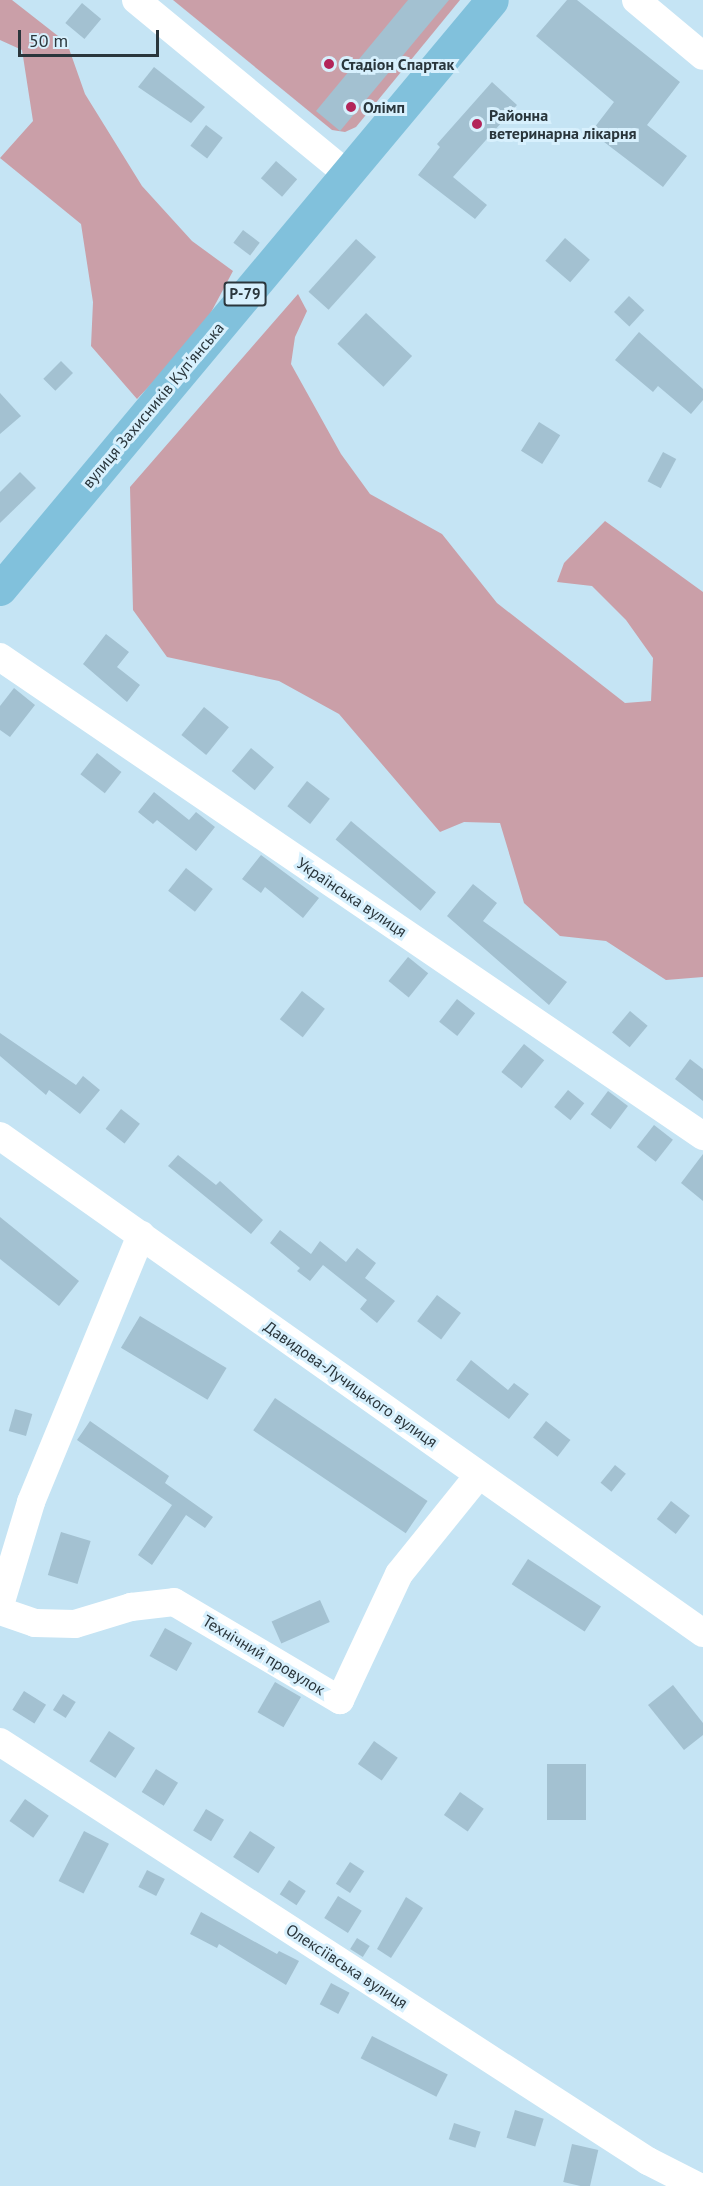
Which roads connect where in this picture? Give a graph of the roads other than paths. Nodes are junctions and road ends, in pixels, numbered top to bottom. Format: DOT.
graph roads {
  1 [pos="136,0"];
  2 [pos="492,0"];
  3 [pos="636,0"];
  4 [pos="703,57"];
  5 [pos="346,174"];
  6 [pos="0,589"];
  7 [pos="0,657"];
  8 [pos="0,1136"];
  9 [pos="703,1136"];
  10 [pos="141,1235"];
  11 [pos="479,1474"];
  12 [pos="0,1605"];
  13 [pos="0,1611"];
  14 [pos="703,1633"];
  15 [pos="0,1742"];
  16 [pos="697,2186"];
  1 -- 5 [label="street"];
  2 -- 5 [label="main road, вулиця Захисників Куп'янська / Р-79"];
  3 -- 4 [label="street"];
  5 -- 6 [label="main road, вулиця Захисників Куп'янська / Р-79"];
  7 -- 9 [label="street, Українська вулиця"];
  8 -- 10 [label="street, Давидова-Лучицького вулиця"];
  10 -- 11 [label="street, Давидова-Лучицького вулиця"];
  10 -- 12 [label="street"];
  11 -- 13 [label="street, Технічний провулок"];
  11 -- 14 [label="street, Давидова-Лучицького вулиця"];
  15 -- 16 [label="street, Олексіївська вулиця"];
}
